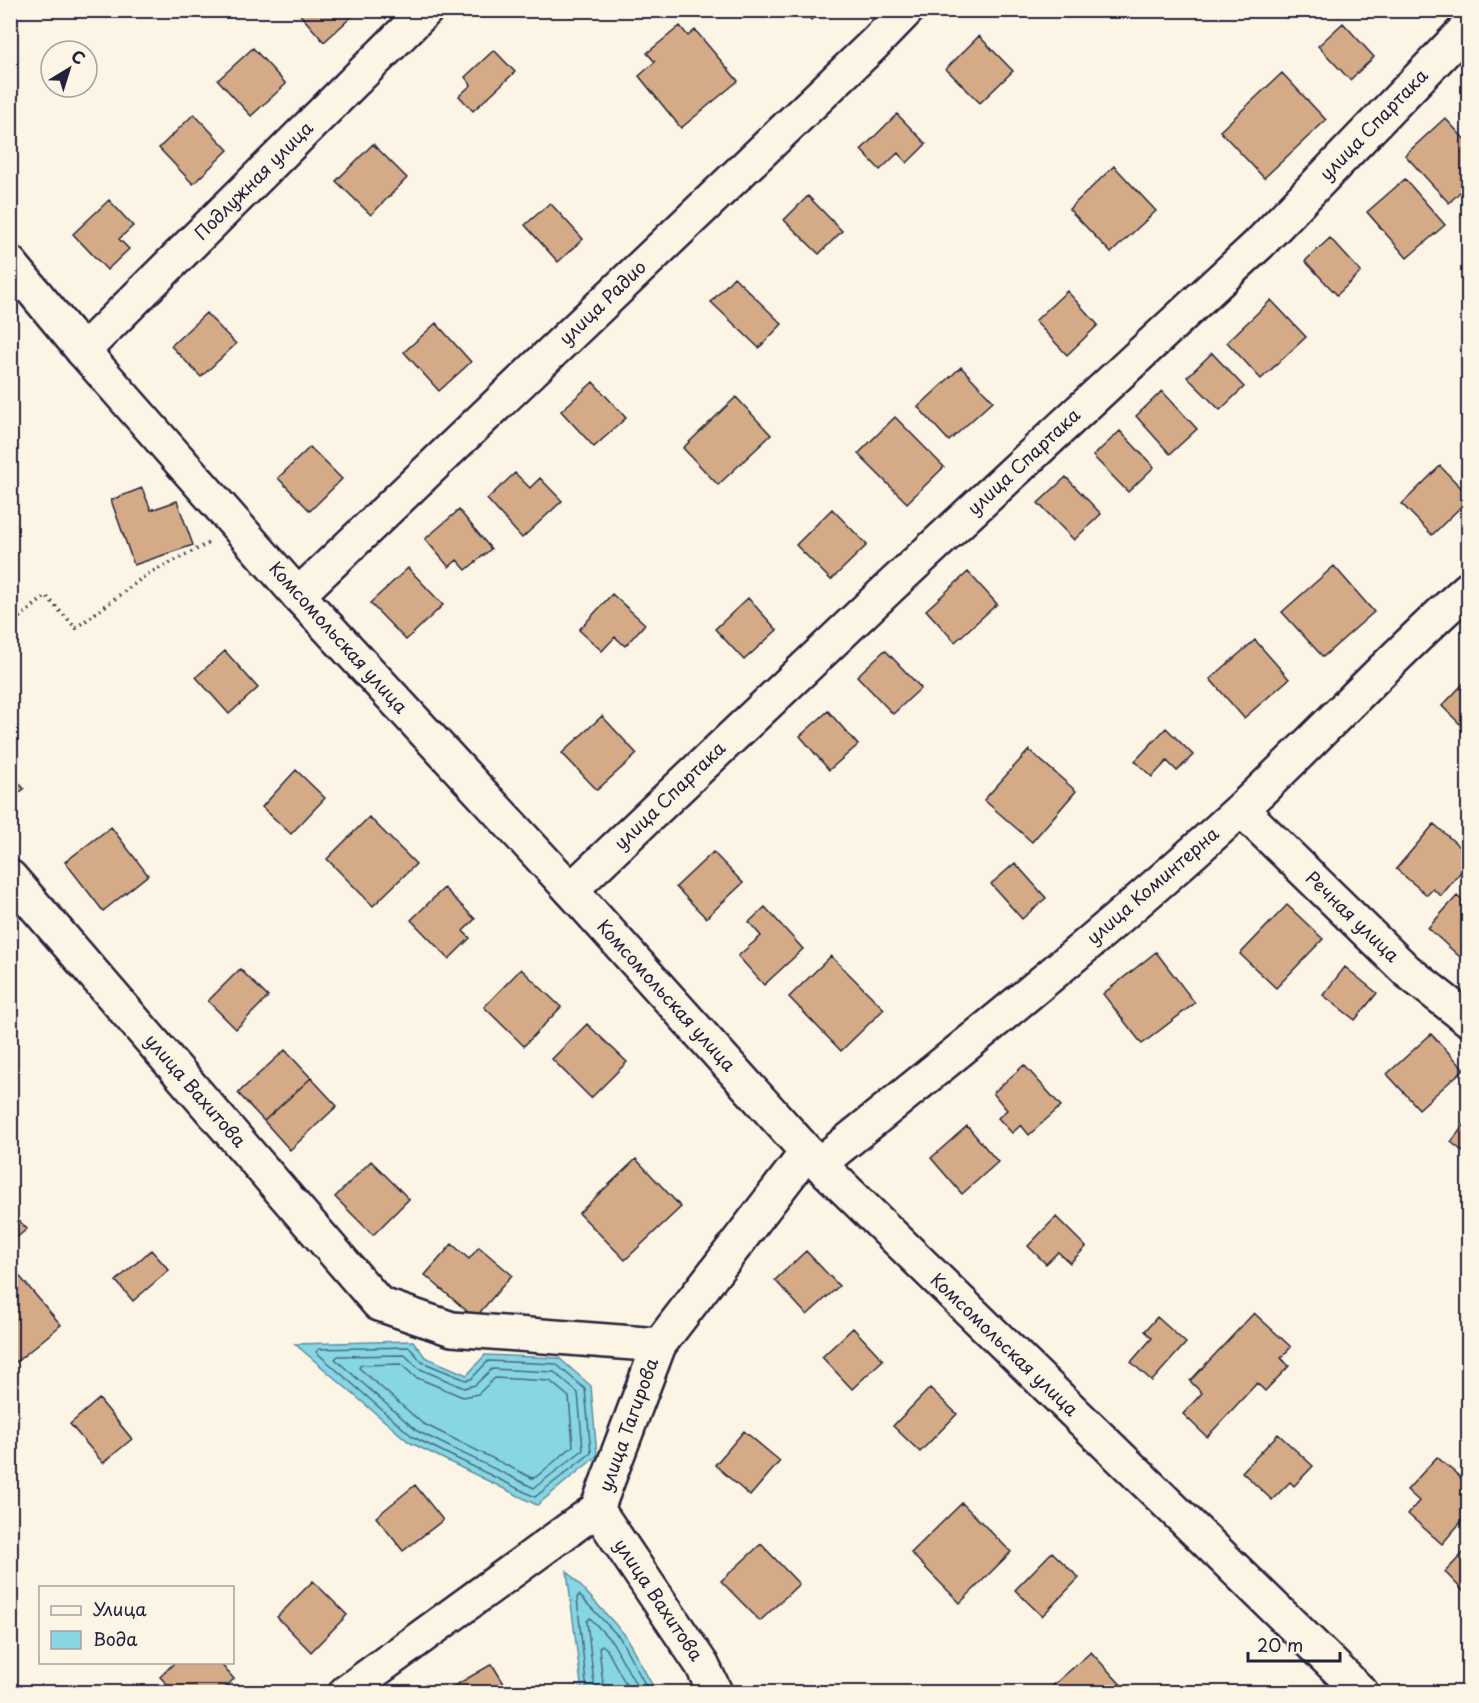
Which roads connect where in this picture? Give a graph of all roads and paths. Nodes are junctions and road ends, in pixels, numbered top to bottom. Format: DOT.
graph roads {
  1 [pos="426,10"];
  2 [pos="907,10"];
  3 [pos="1468,27"];
  4 [pos="10,262"];
  5 [pos="83,351"];
  6 [pos="239,528"];
  7 [pos="1468,589"];
  8 [pos="298,595"];
  9 [pos="10,625"];
  10 [pos="1240,809"];
  11 [pos="10,877"];
  12 [pos="571,890"];
  13 [pos="1468,1019"];
  14 [pos="813,1158"];
  15 [pos="659,1345"];
  16 [pos="597,1509"];
  17 [pos="346,1692"];
  18 [pos="715,1692"];
  19 [pos="1361,1692"];
  1 -- 5 [label="street, Подлужная улица"];
  2 -- 8 [label="street, улица Радио"];
  3 -- 12 [label="street, улица Спартака"];
  4 -- 5 [label="street, Комсомольская улица"];
  5 -- 6 [label="street, Комсомольская улица"];
  6 -- 8 [label="street, Комсомольская улица"];
  6 -- 9 [label="path"];
  7 -- 10 [label="street, улица Коминтерна"];
  8 -- 12 [label="street, Комсомольская улица"];
  10 -- 13 [label="street, Речная улица"];
  10 -- 14 [label="street, улица Коминтерна"];
  11 -- 15 [label="street, улица Вахитова"];
  12 -- 14 [label="street, Комсомольская улица"];
  14 -- 15 [label="street, улица Тагирова"];
  14 -- 19 [label="street, Комсомольская улица"];
  15 -- 16 [label="street, улица Тагирова"];
  16 -- 17 [label="street, улица Тагирова"];
  16 -- 18 [label="street, улица Вахитова"];
}
